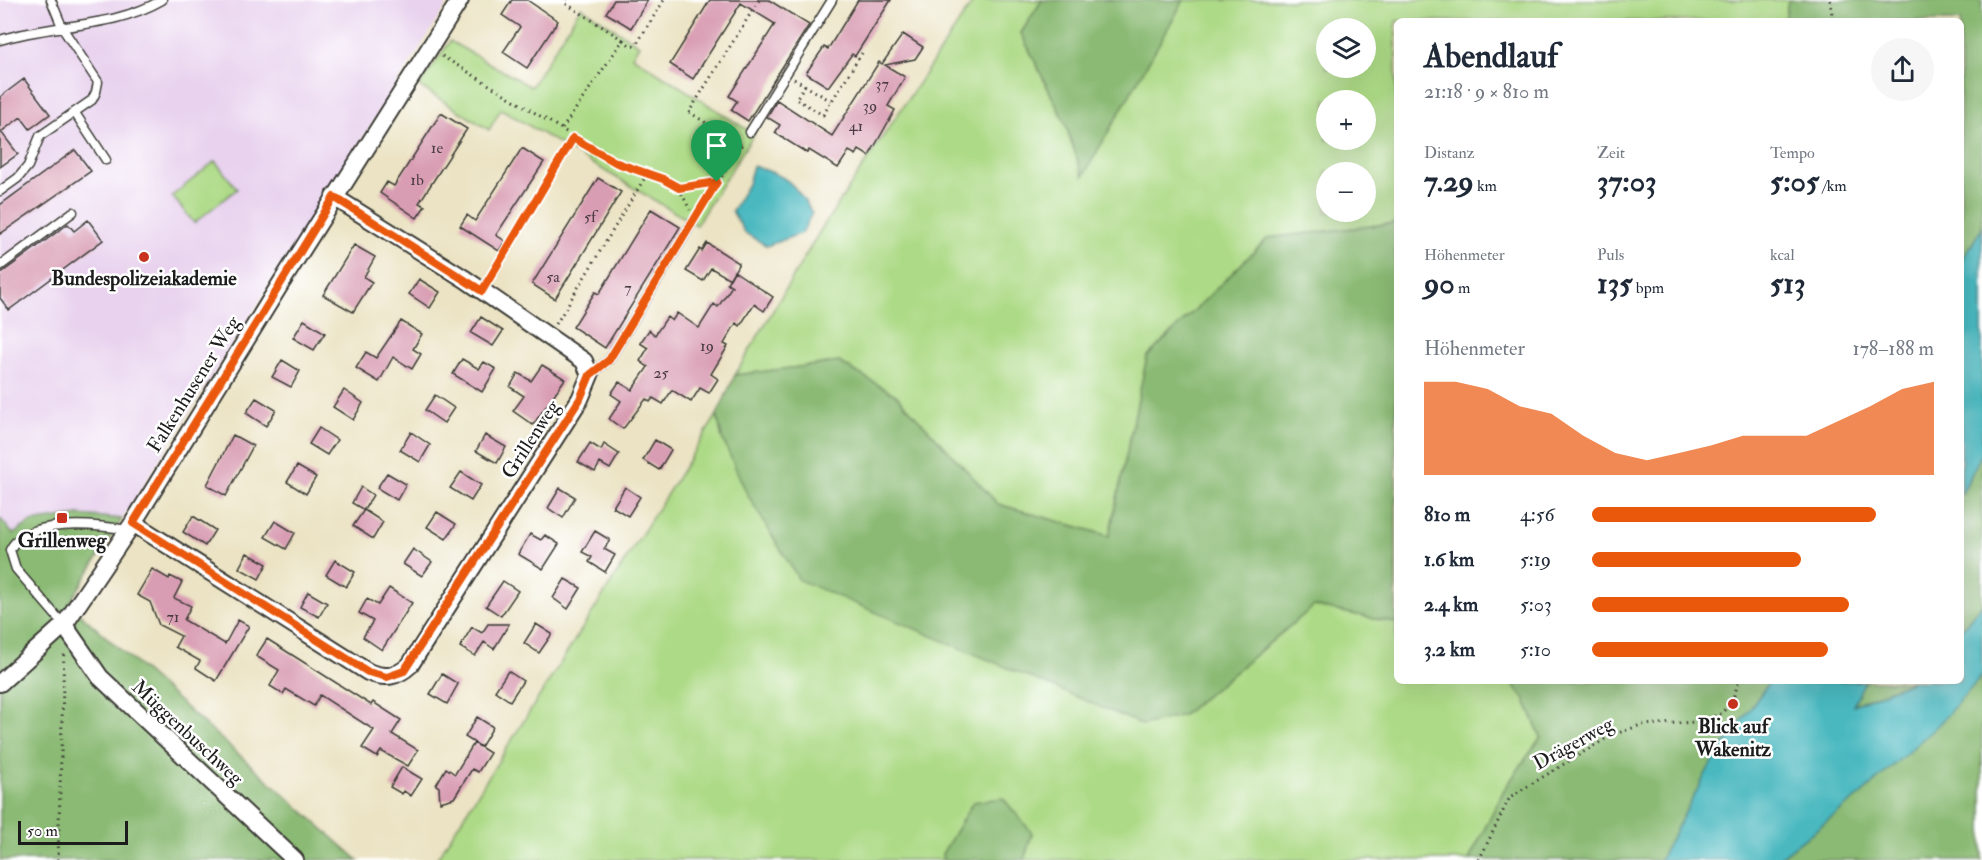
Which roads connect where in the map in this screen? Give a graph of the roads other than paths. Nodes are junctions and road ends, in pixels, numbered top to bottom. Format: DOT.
graph roads {
  1 [pos="51,0"];
  2 [pos="162,0"];
  3 [pos="460,0"];
  4 [pos="832,0"];
  5 [pos="63,29"];
  6 [pos="0,40"];
  7 [pos="75,113"];
  8 [pos="750,132"];
  9 [pos="106,160"];
  10 [pos="0,191"];
  11 [pos="334,197"];
  12 [pos="73,212"];
  13 [pos="694,220"];
  14 [pos="0,266"];
  15 [pos="590,375"];
  16 [pos="130,527"];
  17 [pos="64,625"];
  18 [pos="0,683"];
  19 [pos="295,860"];
  1 -- 5 [label="lane"];
  2 -- 5 [label="lane"];
  3 -- 11 [label="street, Falkenhusener Weg"];
  4 -- 8 [label="lane"];
  5 -- 6 [label="lane"];
  5 -- 7 [label="lane"];
  7 -- 9 [label="lane"];
  7 -- 10 [label="lane"];
  11 -- 15 [label="street"];
  11 -- 16 [label="street, Falkenhusener Weg"];
  12 -- 14 [label="lane"];
  13 -- 15 [label="lane"];
  15 -- 16 [label="street, Grillenweg"];
  16 -- 17 [label="street, Falkenhusener Weg"];
  16 -- 17 [label="lane"];
  17 -- 18 [label="street, Falkenhusener Weg"];
  17 -- 19 [label="street, Müggenbuschweg"];
}
